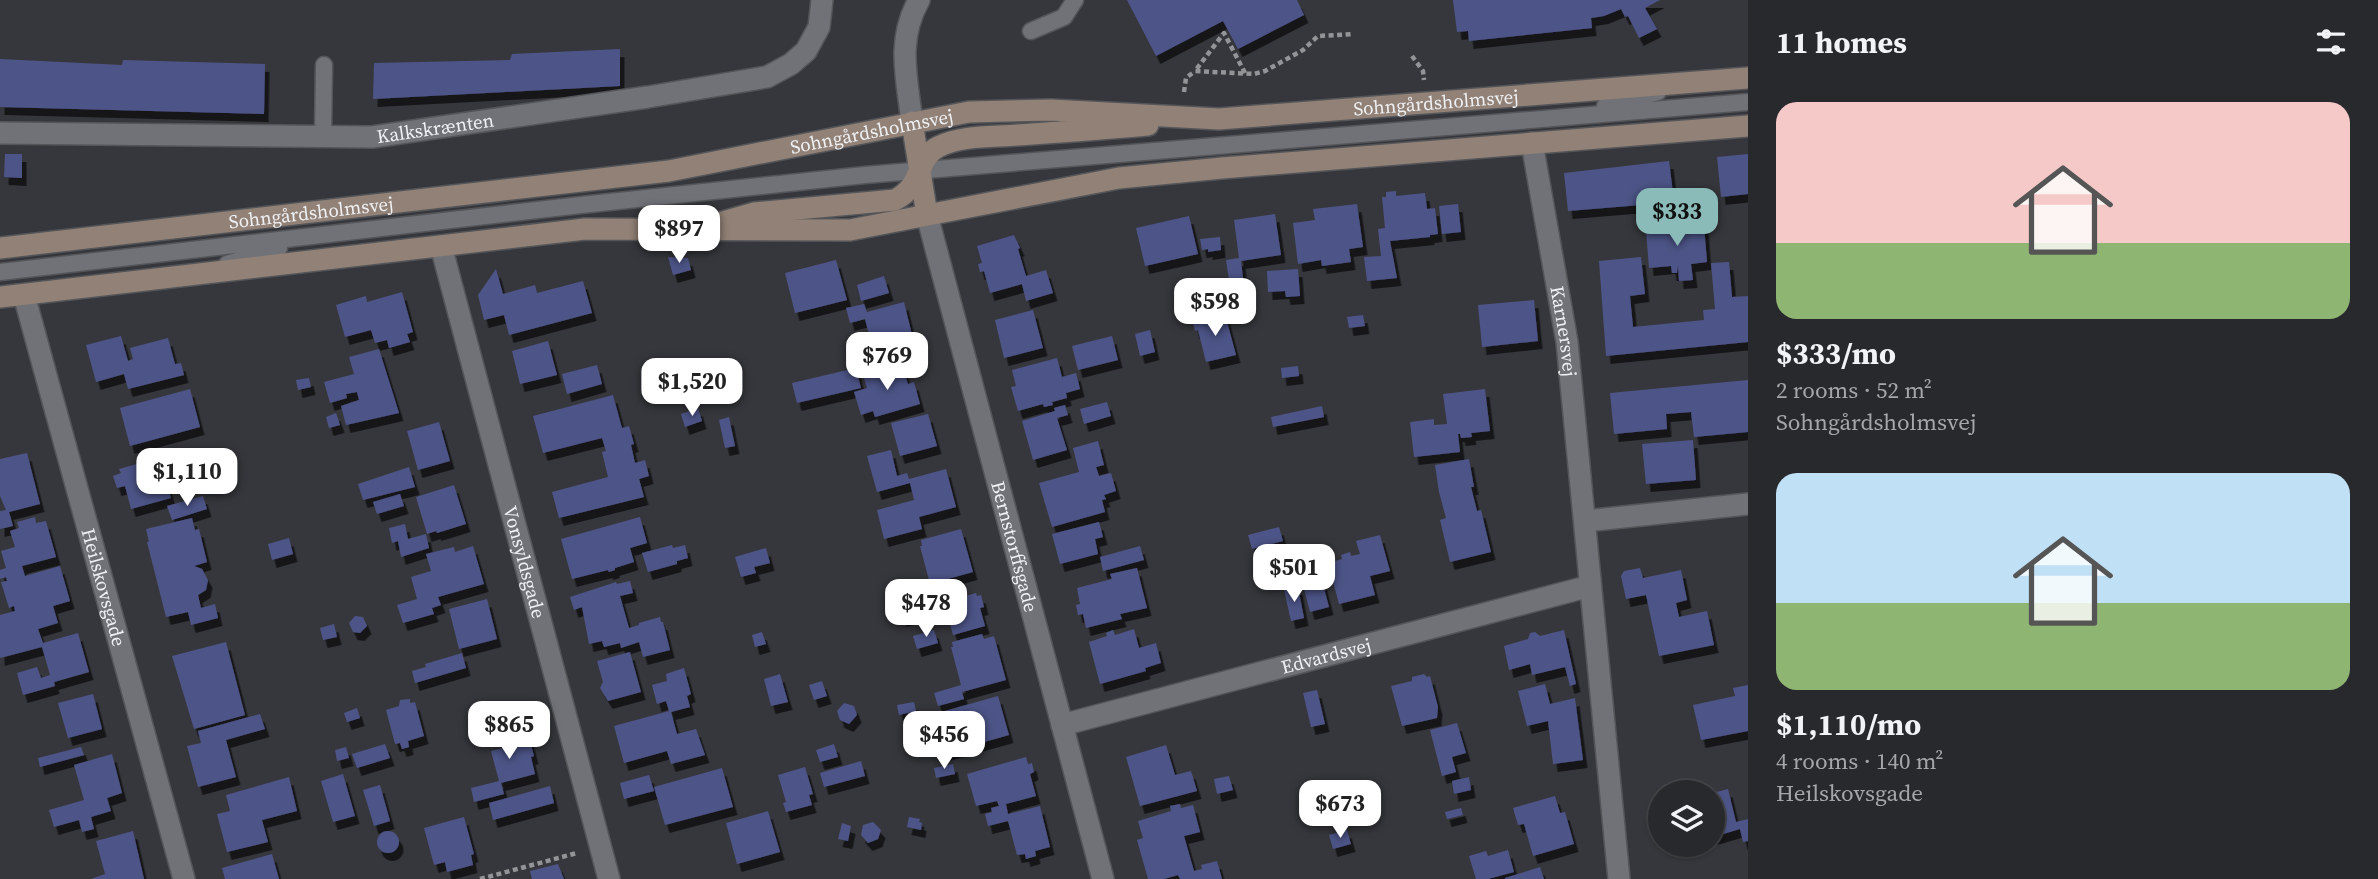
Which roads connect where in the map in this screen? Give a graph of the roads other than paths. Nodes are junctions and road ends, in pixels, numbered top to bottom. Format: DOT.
graph roads {
  1 [pos="822,0"];
  2 [pos="919,0"];
  3 [pos="1075,0"];
  4 [pos="1031,31"];
  5 [pos="324,65"];
  6 [pos="1748,78"];
  7 [pos="1698,82"];
  8 [pos="1748,102"];
  9 [pos="1567,116"];
  10 [pos="1219,119"];
  11 [pos="912,122"];
  12 [pos="1748,126"];
  13 [pos="0,133"];
  14 [pos="323,136"];
  15 [pos="1532,143"];
  16 [pos="920,170"];
  17 [pos="927,215"];
  18 [pos="696,228"];
  19 [pos="314,237"];
  20 [pos="441,246"];
  21 [pos="0,248"];
  22 [pos="0,272"];
  23 [pos="191,275"];
  24 [pos="24,295"];
  25 [pos="0,297"];
  26 [pos="1748,504"];
  27 [pos="1585,521"];
  28 [pos="1590,586"];
  29 [pos="1062,725"];
  30 [pos="184,879"];
  31 [pos="609,879"];
  32 [pos="1103,879"];
  33 [pos="1619,879"];
  1 -- 14 [label="street, Kalkskrænten"];
  2 -- 11 [label="street"];
  3 -- 4 [label="lane"];
  5 -- 14 [label="lane"];
  6 -- 7 [label="street, Sohngårdsholmsvej"];
  7 -- 9 [label="lane"];
  7 -- 10 [label="street, Sohngårdsholmsvej"];
  8 -- 9 [label="lane"];
  9 -- 16 [label="lane"];
  10 -- 11 [label="street, Sohngårdsholmsvej"];
  10 -- 16 [label="street"];
  11 -- 16 [label="street"];
  11 -- 21 [label="street, Sohngårdsholmsvej"];
  12 -- 15 [label="street"];
  13 -- 14 [label="street, Kalkskrænten"];
  15 -- 17 [label="street"];
  15 -- 27 [label="street, Karnersvej"];
  16 -- 17 [label="street"];
  16 -- 18 [label="street"];
  16 -- 19 [label="lane"];
  17 -- 18 [label="street"];
  17 -- 29 [label="street, Bernstorffsgade"];
  18 -- 20 [label="street"];
  19 -- 22 [label="lane"];
  19 -- 23 [label="lane"];
  20 -- 23 [label="street"];
  20 -- 31 [label="street, Vonsyldsgade"];
  23 -- 24 [label="street"];
  24 -- 25 [label="street"];
  24 -- 30 [label="street, Heilskovsgade"];
  26 -- 27 [label="street"];
  27 -- 28 [label="street, Karnersvej"];
  28 -- 29 [label="street, Edvardsvej"];
  28 -- 33 [label="street, Karnersvej"];
  29 -- 32 [label="street, Bernstorffsgade"];
}
